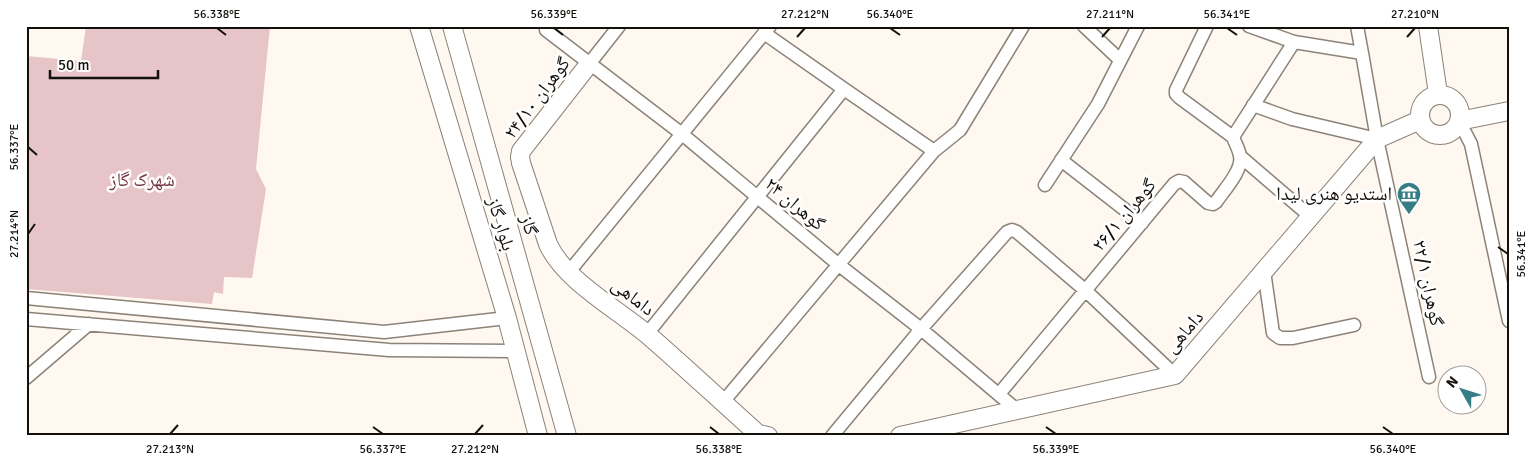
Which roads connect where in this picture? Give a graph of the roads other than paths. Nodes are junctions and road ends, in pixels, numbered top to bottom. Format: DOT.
graph roads {
  1 [pos="419,26"];
  2 [pos="452,26"];
  3 [pos="619,26"];
  4 [pos="1023,26"];
  5 [pos="1084,26"];
  6 [pos="1138,26"];
  7 [pos="1207,26"];
  8 [pos="1249,26"];
  9 [pos="1357,26"];
  10 [pos="1428,26"];
  11 [pos="546,30"];
  12 [pos="767,30"];
  13 [pos="1294,42"];
  14 [pos="1362,53"];
  15 [pos="1120,60"];
  16 [pos="589,64"];
  17 [pos="844,88"];
  18 [pos="1438,94"];
  19 [pos="1253,105"];
  20 [pos="1509,111"];
  21 [pos="1420,120"];
  22 [pos="1460,121"];
  23 [pos="682,134"];
  24 [pos="1233,137"];
  25 [pos="1377,139"];
  26 [pos="934,151"];
  27 [pos="520,157"];
  28 [pos="1240,157"];
  29 [pos="1061,160"];
  30 [pos="1044,185"];
  31 [pos="757,197"];
  32 [pos="1311,217"];
  33 [pos="1142,222"];
  34 [pos="839,265"];
  35 [pos="1504,267"];
  36 [pos="1264,271"];
  37 [pos="568,273"];
  38 [pos="1086,291"];
  39 [pos="26,298"];
  40 [pos="507,318"];
  41 [pos="26,319"];
  42 [pos="1509,321"];
  43 [pos="282,322"];
  44 [pos="89,324"];
  45 [pos="1354,325"];
  46 [pos="921,329"];
  47 [pos="647,334"];
  48 [pos="280,341"];
  49 [pos="516,351"];
  50 [pos="1175,375"];
  51 [pos="1428,376"];
  52 [pos="26,378"];
  53 [pos="999,394"];
  54 [pos="723,402"];
  55 [pos="1017,410"];
  56 [pos="538,436"];
  57 [pos="567,436"];
  58 [pos="768,436"];
  59 [pos="832,436"];
  60 [pos="900,436"];
  1 -- 40 [label="street, بلوار گاز"];
  2 -- 57 [label="street, گاز"];
  3 -- 16 [label="street"];
  4 -- 26 [label="street"];
  5 -- 15 [label="street"];
  6 -- 15 [label="street"];
  7 -- 24 [label="street"];
  8 -- 13 [label="street"];
  9 -- 14 [label="street, گوهران ۲۲/۱"];
  10 -- 18 [label="street"];
  11 -- 16 [label="street, گوهران ۲۴"];
  12 -- 17 [label="street"];
  12 -- 23 [label="street"];
  13 -- 14 [label="street"];
  13 -- 19 [label="street"];
  14 -- 25 [label="street, گوهران ۲۲/۱"];
  15 -- 29 [label="street"];
  16 -- 23 [label="street, گوهران ۲۴"];
  16 -- 27 [label="street, گوهران ۲۴/۱۰"];
  17 -- 26 [label="street"];
  17 -- 31 [label="street"];
  18 -- 21 [label="street"];
  18 -- 22 [label="street"];
  19 -- 24 [label="street"];
  19 -- 25 [label="street"];
  20 -- 22 [label="street"];
  21 -- 22 [label="street"];
  21 -- 25 [label="street, داماهی"];
  22 -- 35 [label="street"];
  23 -- 31 [label="street, گوهران ۲۴"];
  23 -- 37 [label="street"];
  24 -- 28 [label="street"];
  25 -- 32 [label="street, داماهی"];
  25 -- 51 [label="street, گوهران ۲۲/۱"];
  26 -- 34 [label="street"];
  27 -- 37 [label="street, داماهی"];
  28 -- 32 [label="street"];
  28 -- 33 [label="street, گوهران ۲۶/۱"];
  29 -- 30 [label="street"];
  29 -- 33 [label="street"];
  31 -- 34 [label="street, گوهران ۲۴"];
  31 -- 47 [label="street"];
  32 -- 36 [label="street, داماهی"];
  33 -- 38 [label="street, گوهران ۲۶/۱"];
  34 -- 46 [label="street, گوهران ۲۴"];
  34 -- 54 [label="street"];
  35 -- 42 [label="street"];
  36 -- 45 [label="street"];
  36 -- 50 [label="street, داماهی"];
  37 -- 47 [label="street, داماهی"];
  38 -- 46 [label="street"];
  38 -- 50 [label="street"];
  38 -- 53 [label="street, گوهران ۲۶/۱"];
  39 -- 43 [label="street"];
  40 -- 43 [label="street"];
  40 -- 49 [label="street, بلوار گاز"];
  41 -- 44 [label="street"];
  43 -- 48 [label="street"];
  44 -- 48 [label="street"];
  44 -- 52 [label="street"];
  46 -- 53 [label="street, گوهران ۲۴"];
  46 -- 59 [label="street"];
  47 -- 54 [label="street, داماهی"];
  48 -- 49 [label="street"];
  49 -- 56 [label="street, بلوار گاز"];
  50 -- 55 [label="street, داماهی"];
  53 -- 55 [label="street, گوهران ۲۴"];
  54 -- 58 [label="street, داماهی"];
  55 -- 60 [label="street, داماهی"];
}
